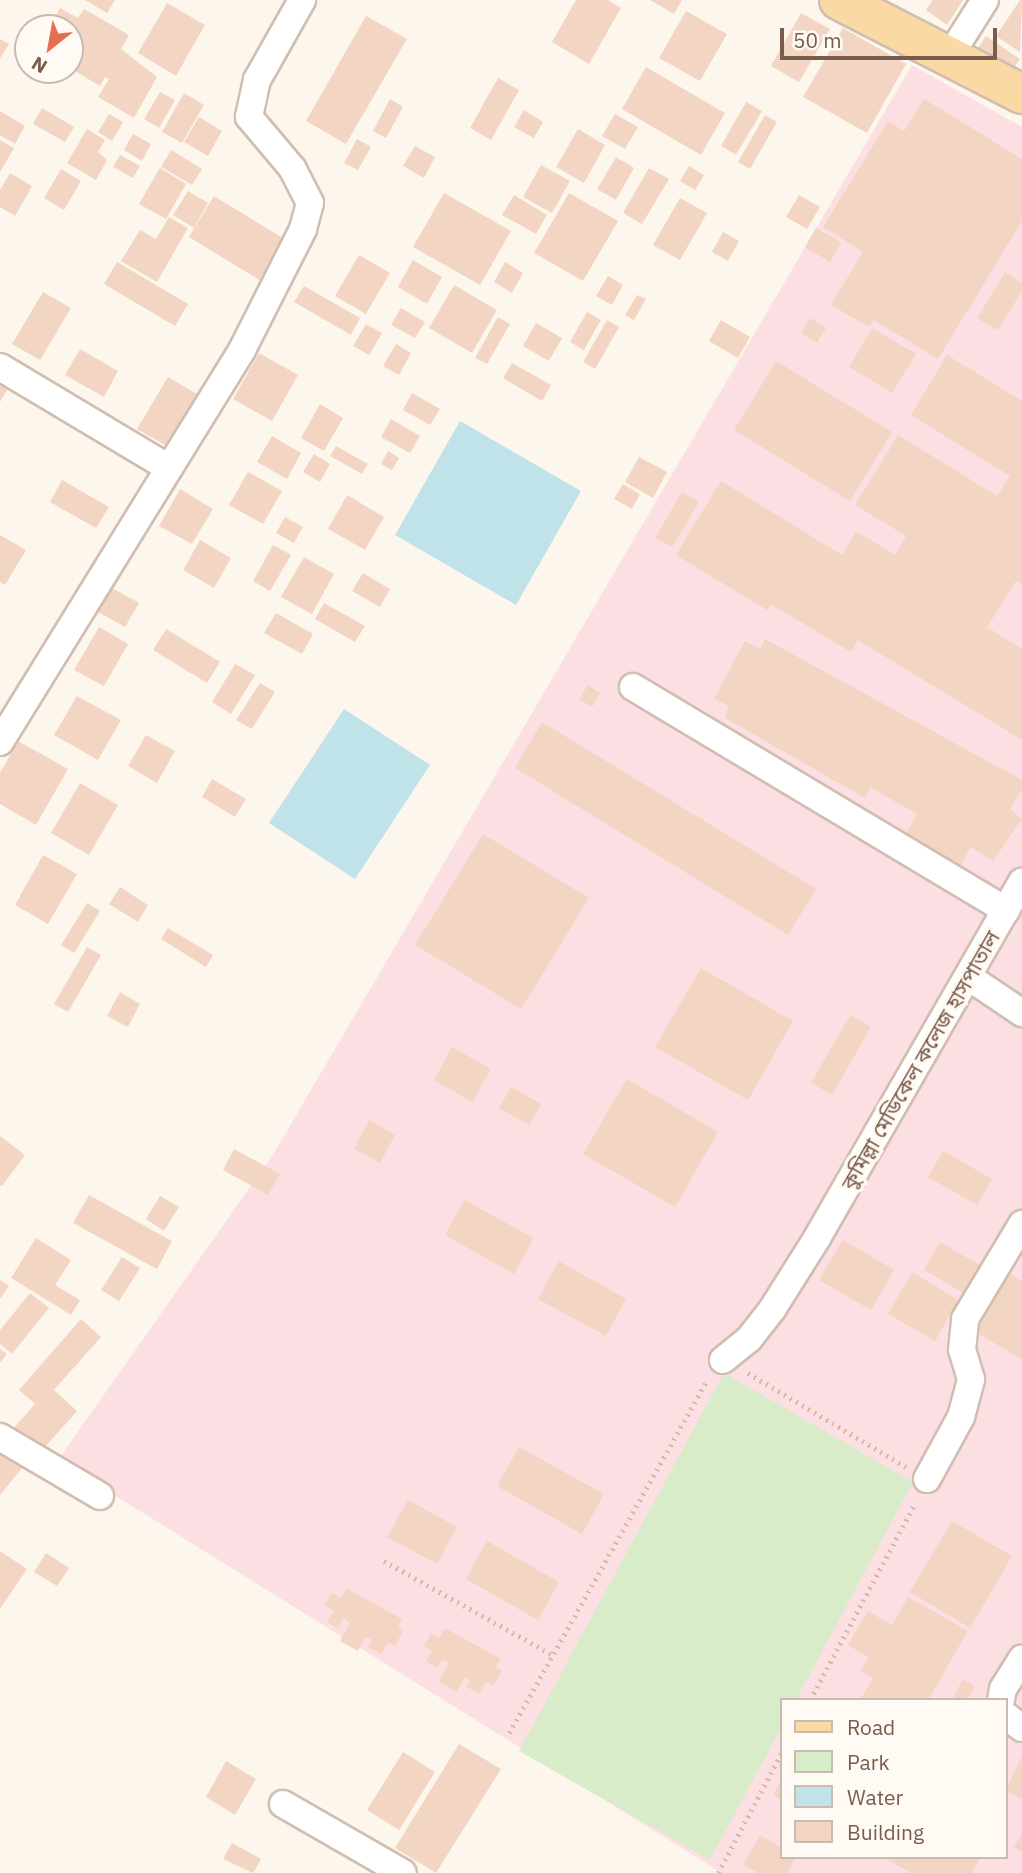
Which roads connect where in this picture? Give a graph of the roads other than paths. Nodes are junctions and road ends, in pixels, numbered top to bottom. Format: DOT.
graph roads {
  1 [pos="302,0"];
  2 [pos="839,0"];
  3 [pos="985,0"];
  4 [pos="949,57"];
  5 [pos="1022,94"];
  6 [pos="0,367"];
  7 [pos="169,468"];
  8 [pos="633,687"];
  9 [pos="0,742"];
  10 [pos="1022,882"];
  11 [pos="1006,911"];
  12 [pos="970,978"];
  13 [pos="1022,1013"];
  14 [pos="1022,1224"];
  15 [pos="723,1360"];
  16 [pos="0,1437"];
  17 [pos="927,1479"];
  18 [pos="100,1496"];
  19 [pos="1022,1658"];
  20 [pos="1002,1698"];
  21 [pos="283,1804"];
  22 [pos="403,1873"];
  1 -- 7 [label="street"];
  2 -- 4 [label="main road"];
  3 -- 4 [label="street"];
  4 -- 5 [label="main road"];
  6 -- 7 [label="street"];
  7 -- 9 [label="street"];
  8 -- 11 [label="street"];
  10 -- 11 [label="street, কুমিল্লা মেডিকেল কলেজ হাসপাতাল"];
  11 -- 12 [label="street, কুমিল্লা মেডিকেল কলেজ হাসপাতাল"];
  12 -- 13 [label="street"];
  12 -- 15 [label="street, কুমিল্লা মেডিকেল কলেজ হাসপাতাল"];
  14 -- 17 [label="street"];
  16 -- 18 [label="street"];
  19 -- 20 [label="street"];
  21 -- 22 [label="street"];
}
